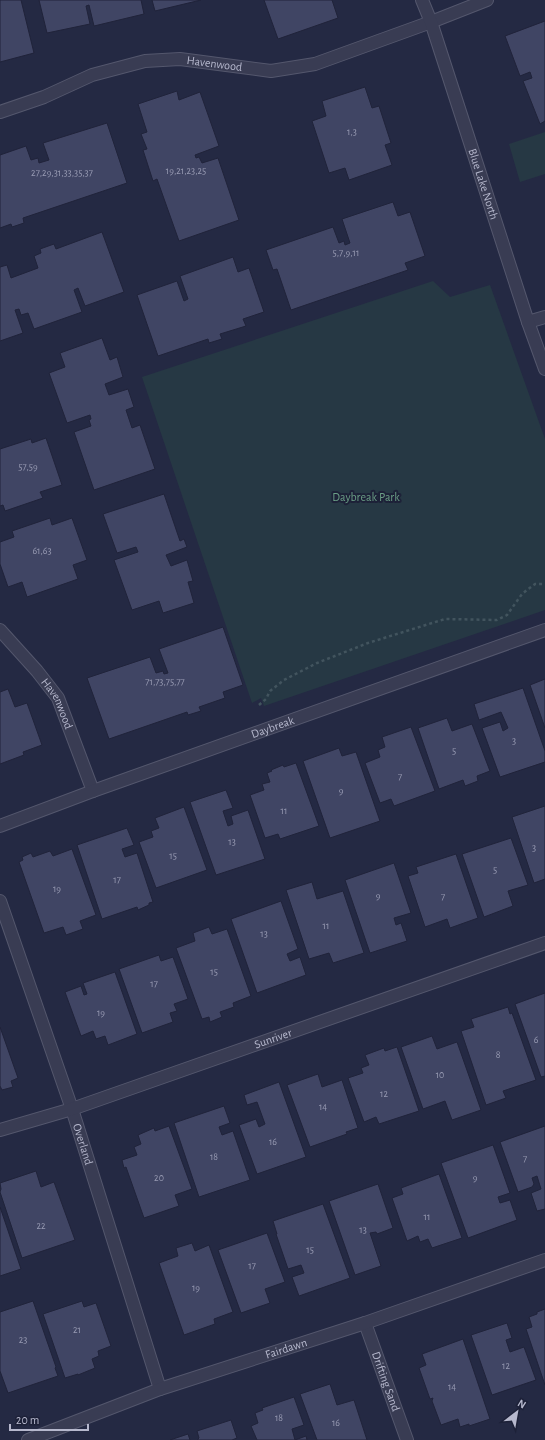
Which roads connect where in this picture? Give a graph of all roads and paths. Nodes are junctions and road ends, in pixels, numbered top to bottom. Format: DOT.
graph roads {
  1 [pos="422,0"];
  2 [pos="487,0"];
  3 [pos="431,22"];
  4 [pos="0,112"];
  5 [pos="545,316"];
  6 [pos="528,322"];
  7 [pos="545,369"];
  8 [pos="545,584"];
  9 [pos="0,630"];
  10 [pos="545,630"];
  11 [pos="259,705"];
  12 [pos="93,791"];
  13 [pos="0,826"];
  14 [pos="0,901"];
  15 [pos="545,943"];
  16 [pos="72,1109"];
  17 [pos="0,1130"];
  18 [pos="545,1260"];
  19 [pos="365,1323"];
  20 [pos="160,1389"];
  21 [pos="28,1440"];
  22 [pos="407,1440"];
  1 -- 3 [label="street, Blue Lake North"];
  2 -- 3 [label="street, Havenwood"];
  3 -- 4 [label="street, Havenwood"];
  3 -- 6 [label="street, Blue Lake North"];
  5 -- 6 [label="street"];
  6 -- 7 [label="street, Blue Lake North"];
  8 -- 11 [label="path"];
  9 -- 12 [label="street, Havenwood"];
  10 -- 12 [label="street, Daybreak"];
  12 -- 13 [label="street, Daybreak"];
  14 -- 16 [label="street, Overland"];
  15 -- 16 [label="street, Sunriver"];
  16 -- 17 [label="street, Sunriver"];
  16 -- 20 [label="street, Overland"];
  18 -- 19 [label="street, Fairdawn"];
  19 -- 20 [label="street, Fairdawn"];
  19 -- 22 [label="street, Drifting Sand"];
  20 -- 21 [label="street, Fairdawn"];
}
